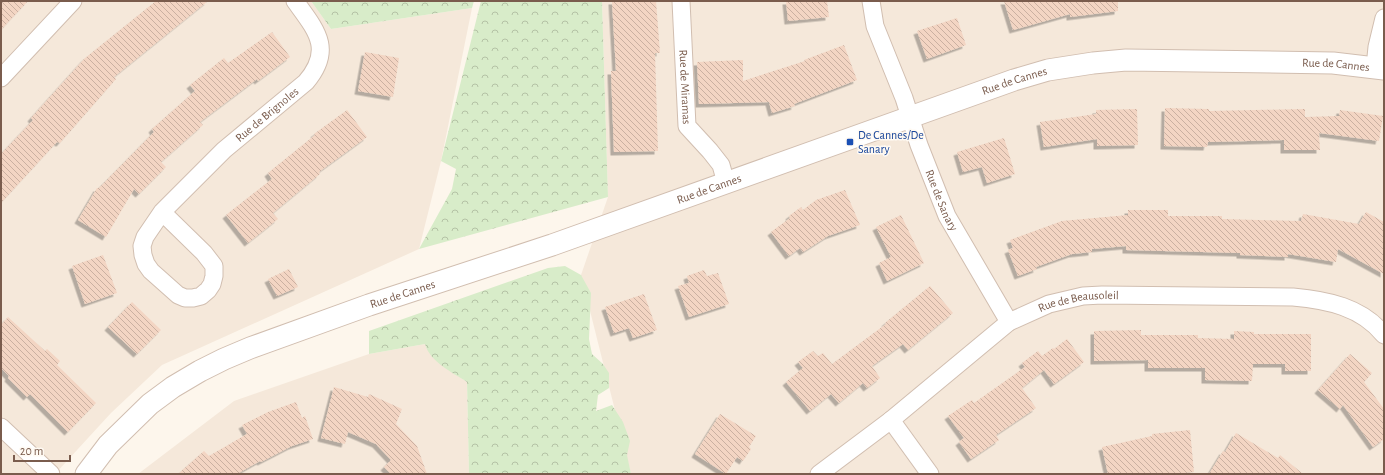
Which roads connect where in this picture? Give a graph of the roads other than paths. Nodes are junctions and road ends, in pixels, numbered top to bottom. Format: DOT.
graph roads {
  1 [pos="73,1"];
  2 [pos="295,1"];
  3 [pos="681,1"];
  4 [pos="871,1"];
  5 [pos="1384,18"];
  6 [pos="1379,68"];
  7 [pos="1,78"];
  8 [pos="910,118"];
  9 [pos="726,183"];
  10 [pos="162,212"];
  11 [pos="1010,322"];
  12 [pos="1384,335"];
  13 [pos="891,420"];
  14 [pos="1,427"];
  15 [pos="51,474"];
  16 [pos="86,474"];
  17 [pos="819,474"];
  18 [pos="930,474"];
  1 -- 7 [label="street"];
  2 -- 10 [label="street, Rue de Brignoles"];
  3 -- 9 [label="street, Rue de Miramas"];
  4 -- 8 [label="street, Rue de Sanary"];
  5 -- 6 [label="street"];
  6 -- 8 [label="street, Rue de Cannes"];
  8 -- 9 [label="street, Rue de Cannes"];
  8 -- 11 [label="street, Rue de Sanary"];
  9 -- 16 [label="street, Rue de Cannes"];
  10 -- 10 [label="street, Rue de Brignoles"];
  11 -- 12 [label="street, Rue de Beausoleil"];
  11 -- 13 [label="street, Rue de Beausoleil"];
  13 -- 17 [label="street, Rue de Beausoleil"];
  13 -- 18 [label="street"];
  14 -- 15 [label="street"];
}
